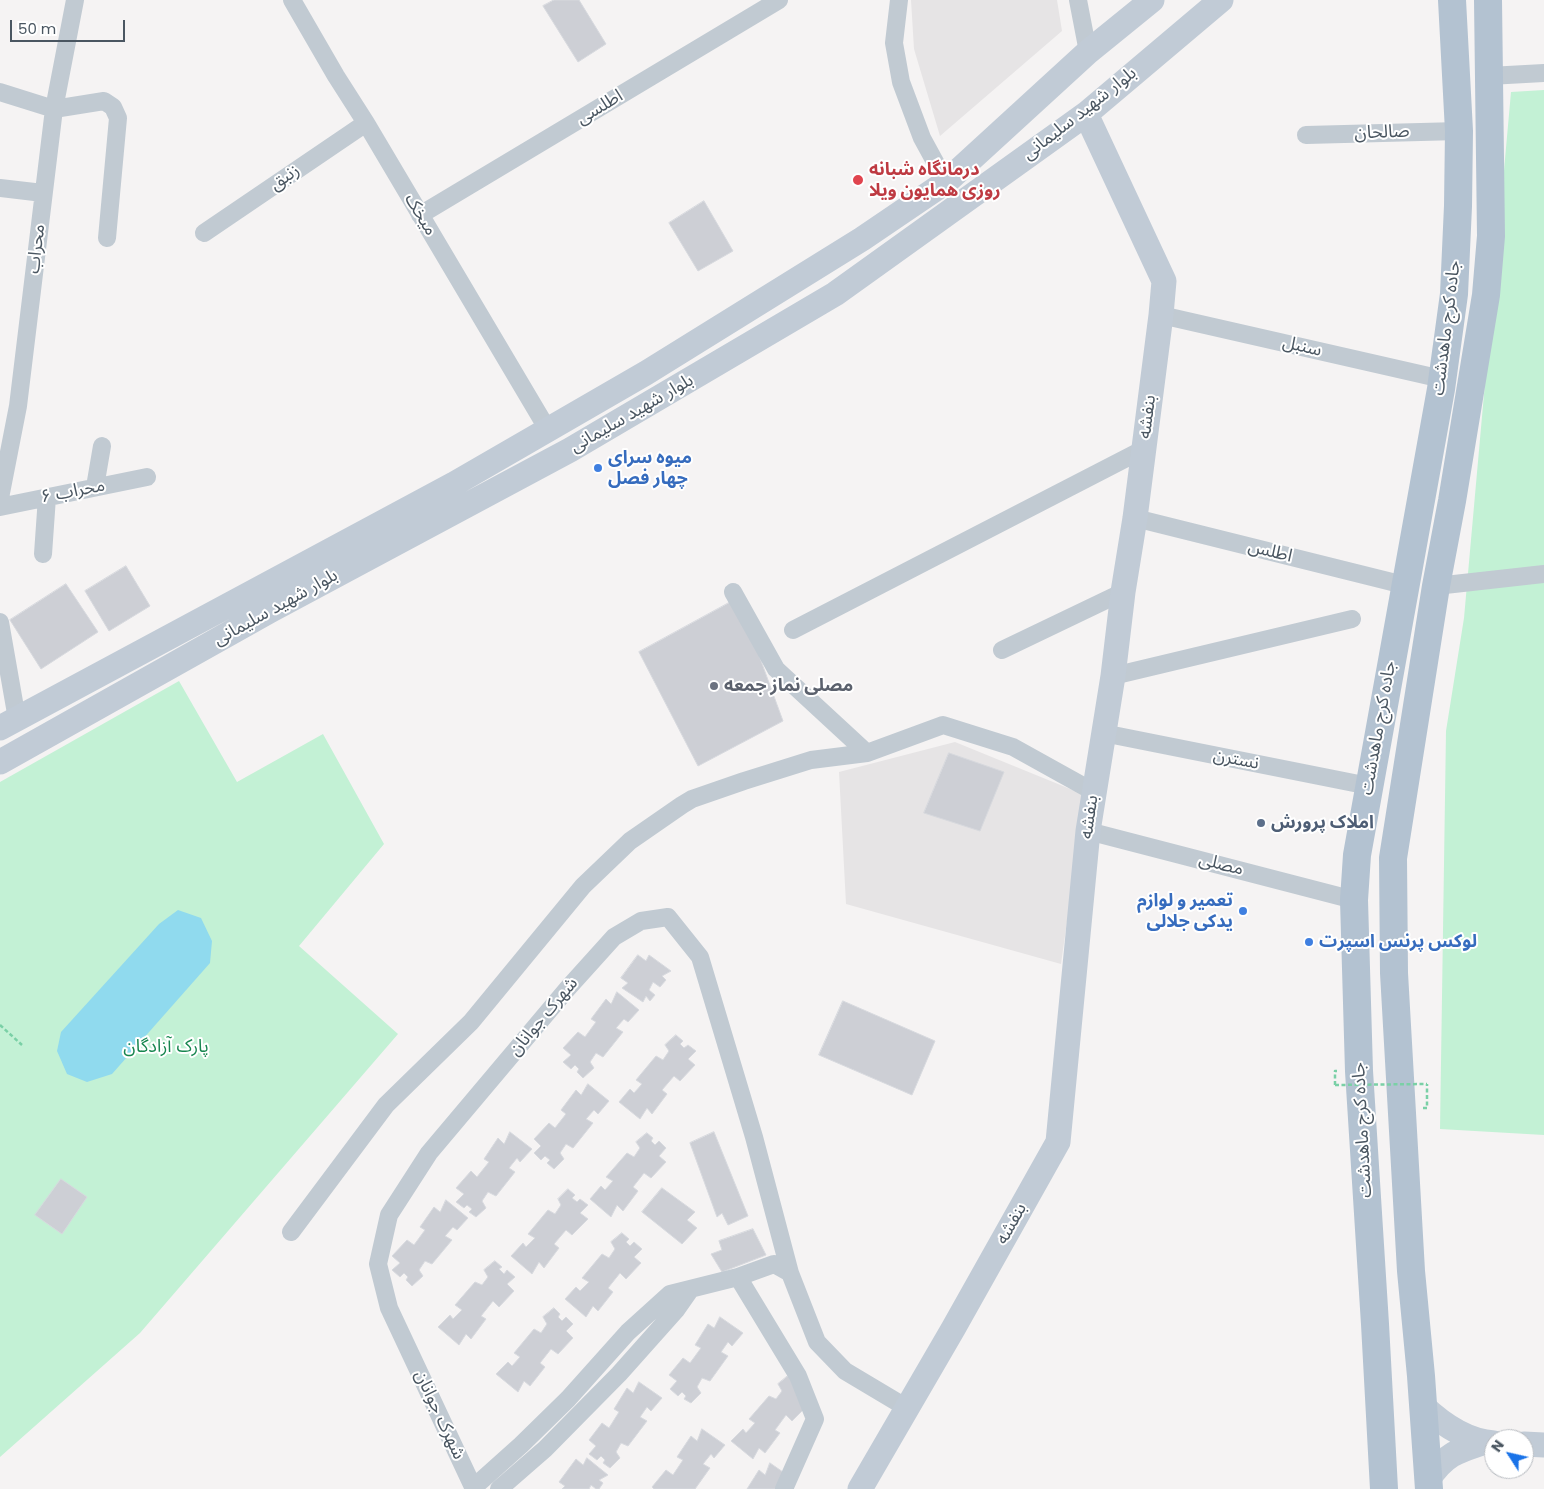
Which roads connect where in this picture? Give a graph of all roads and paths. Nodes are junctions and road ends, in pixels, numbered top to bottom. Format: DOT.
graph roads {
  1 [pos="75,0"];
  2 [pos="292,0"];
  3 [pos="779,0"];
  4 [pos="899,0"];
  5 [pos="1078,0"];
  6 [pos="1152,0"];
  7 [pos="1221,0"];
  8 [pos="1452,0"];
  9 [pos="1488,0"];
  10 [pos="1088,52"];
  11 [pos="1544,73"];
  12 [pos="1489,76"];
  13 [pos="0,92"];
  14 [pos="54,109"];
  15 [pos="1086,114"];
  16 [pos="366,123"];
  17 [pos="1459,131"];
  18 [pos="1306,135"];
  19 [pos="946,182"];
  20 [pos="0,188"];
  21 [pos="43,193"];
  22 [pos="420,215"];
  23 [pos="204,233"];
  24 [pos="107,238"];
  25 [pos="1161,315"];
  26 [pos="1442,379"];
  27 [pos="18,406"];
  28 [pos="0,412"];
  29 [pos="548,430"];
  30 [pos="102,446"];
  31 [pos="1144,449"];
  32 [pos="147,477"];
  33 [pos="95,487"];
  34 [pos="47,497"];
  35 [pos="0,498"];
  36 [pos="0,507"];
  37 [pos="1135,518"];
  38 [pos="43,554"];
  39 [pos="1544,574"];
  40 [pos="1404,585"];
  41 [pos="1436,586"];
  42 [pos="733,592"];
  43 [pos="1123,592"];
  44 [pos="1352,619"];
  45 [pos="0,622"];
  46 [pos="793,630"];
  47 [pos="1002,650"];
  48 [pos="1113,676"];
  49 [pos="9,724"];
  50 [pos="1103,733"];
  51 [pos="867,753"];
  52 [pos="0,762"];
  53 [pos="1369,786"];
  54 [pos="1094,792"];
  55 [pos="1088,831"];
  56 [pos="1354,900"];
  57 [pos="0,1025"];
  58 [pos="22,1045"];
  59 [pos="1335,1071"];
  60 [pos="1348,1089"];
  61 [pos="1400,1091"];
  62 [pos="1427,1108"];
  63 [pos="1406,1188"];
  64 [pos="1367,1191"];
  65 [pos="291,1232"];
  66 [pos="790,1273"];
  67 [pos="738,1277"];
  68 [pos="690,1290"];
  69 [pos="615,1346"];
  70 [pos="629,1362"];
  71 [pos="1423,1406"];
  72 [pos="907,1408"];
  73 [pos="1484,1440"];
  74 [pos="1484,1444"];
  75 [pos="1428,1484"];
  76 [pos="473,1488"];
  77 [pos="498,1489"];
  78 [pos="784,1489"];
  79 [pos="860,1489"];
  80 [pos="1384,1489"];
  1 -- 14 [label="street, محراب"];
  2 -- 16 [label="street, میخک"];
  3 -- 22 [label="street, اطلسی"];
  4 -- 19 [label="street"];
  5 -- 10 [label="street"];
  6 -- 10 [label="main road, بلوار شهید سلیمانی"];
  7 -- 15 [label="main road, بلوار شهید سلیمانی"];
  8 -- 17 [label="main road, جاده کرج ماهدشت"];
  9 -- 12 [label="main road, جاده کرج ماهدشت"];
  10 -- 19 [label="main road, بلوار شهید سلیمانی"];
  11 -- 12 [label="street"];
  12 -- 41 [label="main road, جاده کرج ماهدشت"];
  13 -- 14 [label="street"];
  14 -- 21 [label="street, محراب"];
  14 -- 24 [label="street"];
  15 -- 25 [label="main road, بنفشه"];
  15 -- 52 [label="main road, بلوار شهید سلیمانی"];
  16 -- 22 [label="street, میخک"];
  16 -- 23 [label="street, زنبق"];
  17 -- 18 [label="street, صالحان"];
  17 -- 26 [label="main road, جاده کرج ماهدشت"];
  19 -- 29 [label="main road, بلوار شهید سلیمانی"];
  20 -- 21 [label="street"];
  21 -- 27 [label="street, محراب"];
  22 -- 29 [label="street, میخک"];
  25 -- 26 [label="street, سنبل"];
  25 -- 31 [label="main road, بنفشه"];
  26 -- 40 [label="main road, جاده کرج ماهدشت"];
  27 -- 28 [label="street"];
  27 -- 35 [label="street, محراب"];
  29 -- 49 [label="main road, بلوار شهید سلیمانی"];
  30 -- 33 [label="street"];
  31 -- 37 [label="main road, بنفشه"];
  31 -- 46 [label="street"];
  32 -- 33 [label="street, محراب ۶"];
  33 -- 34 [label="street, محراب ۶"];
  34 -- 36 [label="street, محراب ۶"];
  34 -- 38 [label="street"];
  37 -- 40 [label="street, اطلس"];
  37 -- 43 [label="main road, بنفشه"];
  39 -- 41 [label="street"];
  40 -- 53 [label="main road, جاده کرج ماهدشت"];
  41 -- 61 [label="main road, جاده کرج ماهدشت"];
  42 -- 51 [label="street"];
  43 -- 47 [label="street"];
  43 -- 48 [label="main road, بنفشه"];
  44 -- 48 [label="street"];
  45 -- 49 [label="street"];
  48 -- 50 [label="main road, بنفشه"];
  50 -- 53 [label="street, نسترن"];
  50 -- 54 [label="main road, بنفشه"];
  51 -- 54 [label="street"];
  51 -- 65 [label="street"];
  53 -- 56 [label="main road, جاده کرج ماهدشت"];
  54 -- 55 [label="main road, بنفشه"];
  55 -- 56 [label="street, مصلی"];
  55 -- 72 [label="main road, بنفشه"];
  56 -- 60 [label="main road, جاده کرج ماهدشت"];
  57 -- 58 [label="path"];
  59 -- 60 [label="path"];
  60 -- 61 [label="main road"];
  60 -- 62 [label="path, bridge"];
  60 -- 64 [label="main road, جاده کرج ماهدشت"];
  61 -- 63 [label="main road, جاده کرج ماهدشت"];
  63 -- 64 [label="main road"];
  63 -- 71 [label="main road, جاده کرج ماهدشت"];
  64 -- 80 [label="main road, جاده کرج ماهدشت"];
  66 -- 67 [label="street, شهرک جوانان"];
  66 -- 72 [label="street, شهرک جوانان"];
  66 -- 76 [label="street, شهرک جوانان"];
  67 -- 68 [label="street, شهرک جوانان"];
  67 -- 78 [label="street"];
  68 -- 69 [label="street, شهرک جوانان"];
  68 -- 70 [label="street"];
  69 -- 70 [label="street"];
  69 -- 76 [label="street, شهرک جوانان"];
  70 -- 77 [label="street"];
  71 -- 73 [label="main road"];
  71 -- 75 [label="main road, جاده کرج ماهدشت"];
  72 -- 79 [label="main road, بنفشه"];
  74 -- 75 [label="main road"];
}
